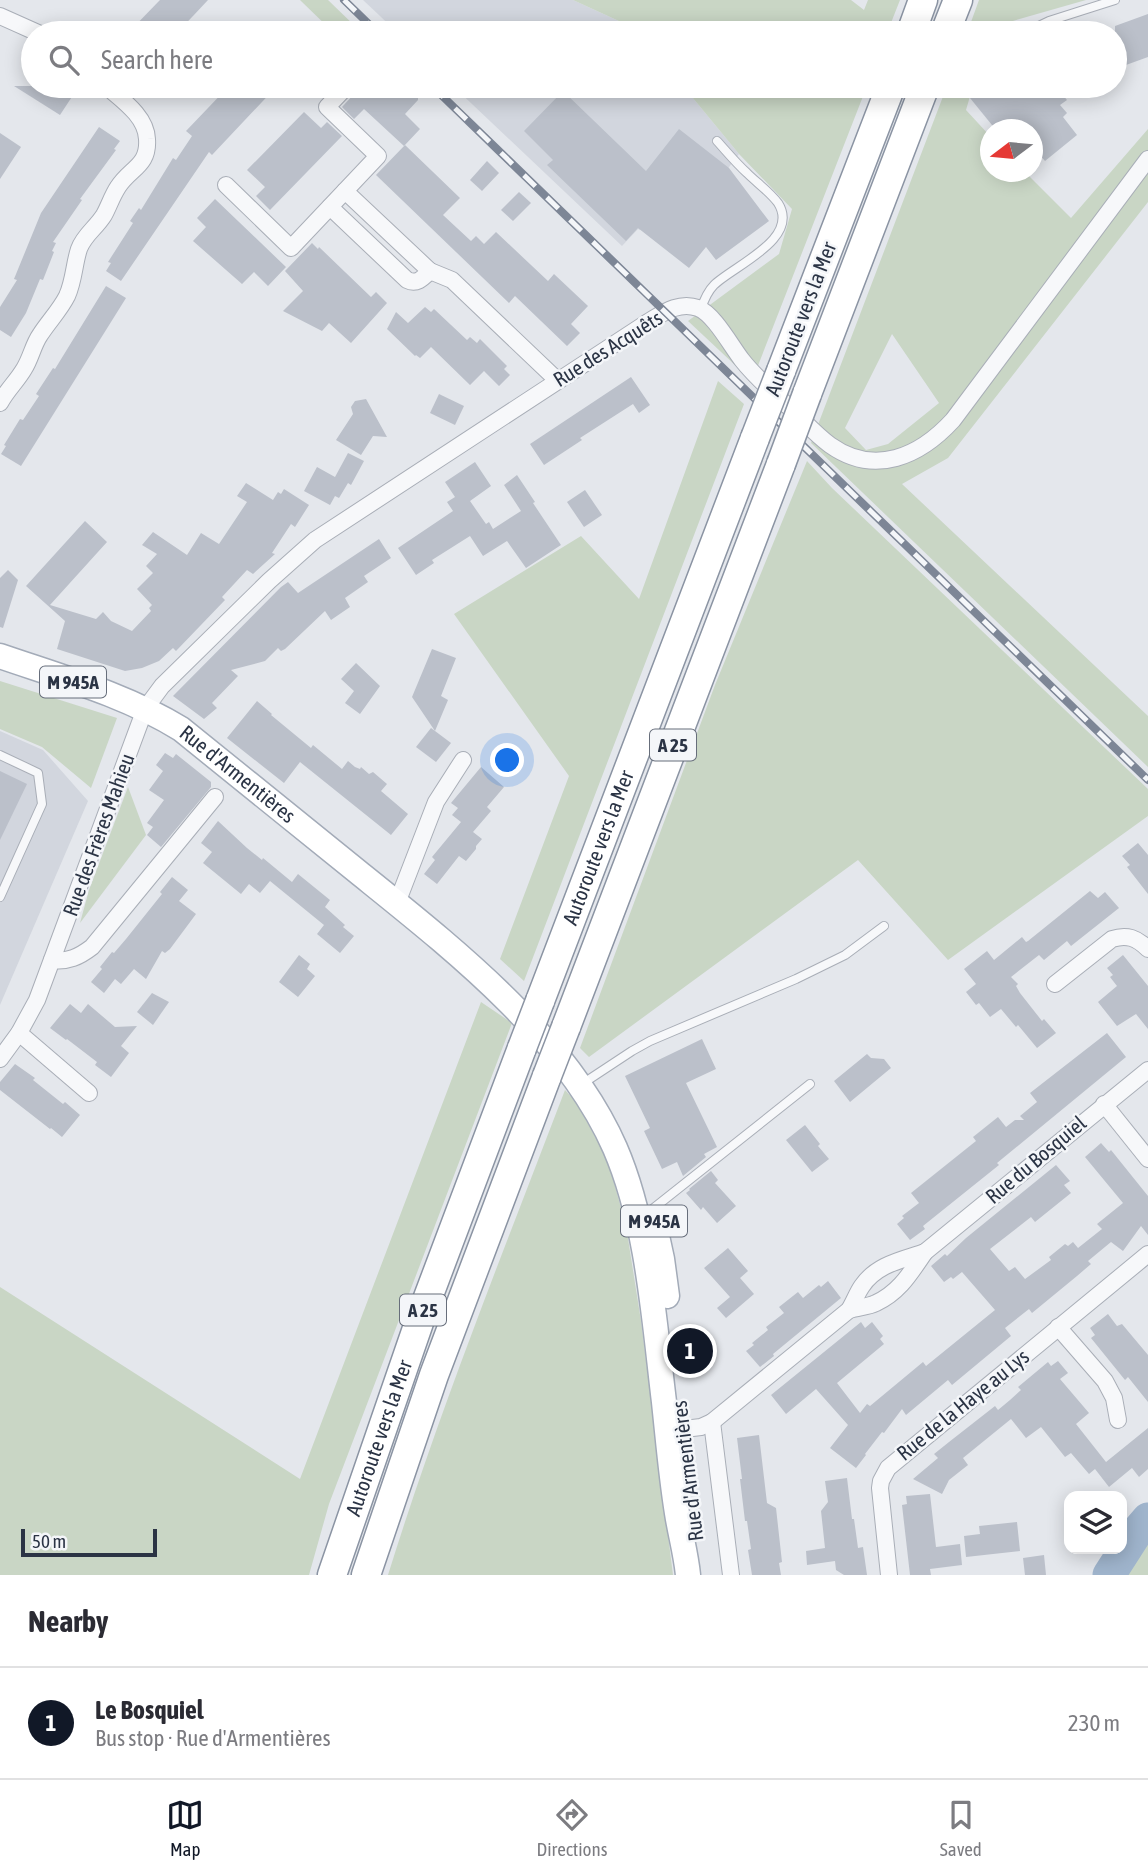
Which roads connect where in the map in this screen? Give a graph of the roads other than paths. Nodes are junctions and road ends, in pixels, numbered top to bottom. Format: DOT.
graph roads {
  1 [pos="923,0"];
  2 [pos="958,0"];
  3 [pos="1115,0"];
  4 [pos="0,16"];
  5 [pos="915,21"];
  6 [pos="950,21"];
  7 [pos="1052,21"];
  8 [pos="21,25"];
  9 [pos="120,98"];
  10 [pos="336,98"];
  11 [pos="886,98"];
  12 [pos="920,98"];
  13 [pos="717,141"];
  14 [pos="1148,159"];
  15 [pos="226,185"];
  16 [pos="345,191"];
  17 [pos="330,207"];
  18 [pos="430,271"];
  19 [pos="701,309"];
  20 [pos="557,380"];
  21 [pos="0,403"];
  22 [pos="0,656"];
  23 [pos="145,709"];
  24 [pos="0,755"];
  25 [pos="463,760"];
  26 [pos="215,797"];
  27 [pos="0,897"];
  28 [pos="397,903"];
  29 [pos="884,926"];
  30 [pos="1148,949"];
  31 [pos="52,960"];
  32 [pos="1055,984"];
  33 [pos="19,1033"];
  34 [pos="0,1059"];
  35 [pos="1148,1070"];
  36 [pos="584,1083"];
  37 [pos="810,1084"];
  38 [pos="89,1093"];
  39 [pos="1104,1104"];
  40 [pos="1148,1160"];
  41 [pos="644,1216"];
  42 [pos="925,1252"];
  43 [pos="1148,1254"];
  44 [pos="849,1310"];
  45 [pos="1058,1327"];
  46 [pos="1118,1420"];
  47 [pos="712,1422"];
  48 [pos="676,1430"];
  49 [pos="332,1575"];
  50 [pos="366,1575"];
  51 [pos="688,1575"];
  52 [pos="700,1575"];
  53 [pos="731,1575"];
  54 [pos="889,1575"];
  1 -- 5 [label="highway"];
  2 -- 6 [label="highway"];
  3 -- 7 [label="lane"];
  4 -- 8 [label="street"];
  9 -- 21 [label="street"];
  10 -- 16 [label="street"];
  11 -- 49 [label="highway, Autoroute vers la Mer / A 25, bridge"];
  12 -- 50 [label="highway, A 25, bridge"];
  13 -- 19 [label="lane"];
  14 -- 19 [label="street"];
  15 -- 17 [label="street"];
  16 -- 17 [label="street"];
  16 -- 18 [label="street"];
  17 -- 18 [label="street"];
  18 -- 20 [label="street"];
  19 -- 20 [label="street, Rue des Acquêts"];
  20 -- 23 [label="street, Rue des Acquêts"];
  22 -- 23 [label="main road, Rue d'Armentières / M 945A"];
  23 -- 28 [label="main road, Rue d'Armentières / M 945A"];
  23 -- 31 [label="street, Rue des Frères Mahieu"];
  24 -- 27 [label="lane"];
  25 -- 28 [label="street"];
  26 -- 31 [label="street, Rue des Frères Mahieu"];
  28 -- 36 [label="main road, Rue d'Armentières / M 945A"];
  29 -- 36 [label="lane"];
  30 -- 32 [label="street"];
  31 -- 33 [label="street, Rue des Frères Mahieu"];
  33 -- 34 [label="street, Rue des Frères Mahieu"];
  33 -- 38 [label="street"];
  35 -- 39 [label="street, Rue du Bosquiel"];
  36 -- 41 [label="main road, Rue d'Armentières / M 945A"];
  37 -- 41 [label="lane"];
  39 -- 40 [label="street"];
  39 -- 42 [label="street, Rue du Bosquiel"];
  41 -- 48 [label="main road, Rue d'Armentières / M 945A"];
  42 -- 44 [label="street, Rue du Bosquiel"];
  42 -- 44 [label="street, Rue du Bosquiel"];
  43 -- 45 [label="street, Rue de la Haye au Lys"];
  44 -- 47 [label="street, Rue du Bosquiel"];
  45 -- 46 [label="street"];
  45 -- 54 [label="street, Rue de la Haye au Lys"];
  47 -- 48 [label="street, Rue du Bosquiel"];
  47 -- 53 [label="street, Rue d'Armentières"];
  48 -- 51 [label="main road, Rue d'Armentières / M 945A"];
  48 -- 52 [label="main road, Rue d'Armentières / M 945A"];
}
